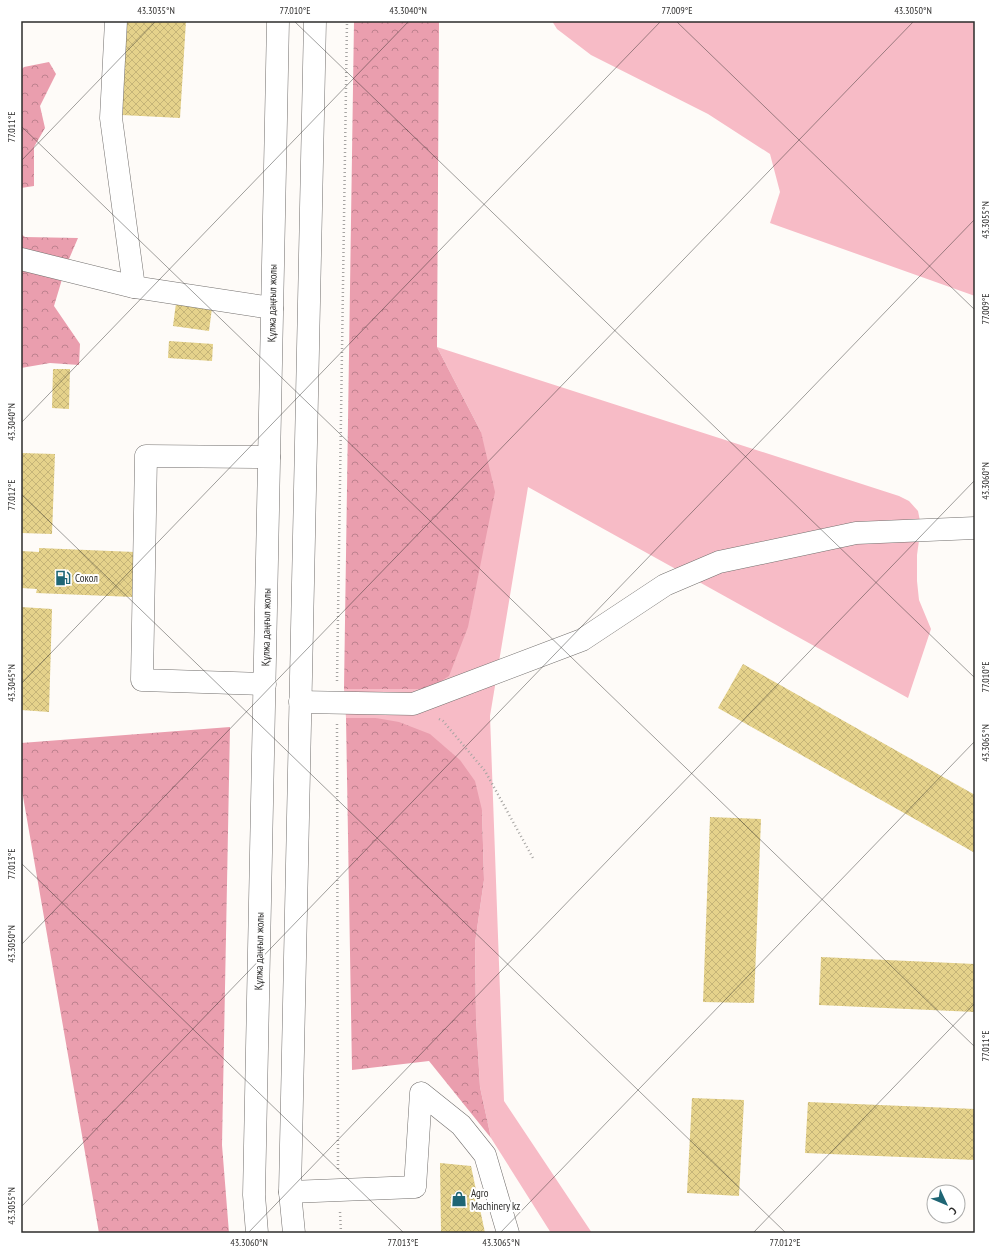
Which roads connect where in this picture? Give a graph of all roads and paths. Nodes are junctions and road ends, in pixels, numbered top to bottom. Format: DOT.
graph roads {
  1 [pos="116,21"];
  2 [pos="278,21"];
  3 [pos="315,21"];
  4 [pos="347,21"];
  5 [pos="21,259"];
  6 [pos="134,288"];
  7 [pos="272,308"];
  8 [pos="269,457"];
  9 [pos="975,528"];
  10 [pos="264,684"];
  11 [pos="300,702"];
  12 [pos="337,702"];
  13 [pos="414,704"];
  14 [pos="533,858"];
  15 [pos="338,1190"];
  16 [pos="290,1192"];
  17 [pos="257,1233"];
  18 [pos="294,1233"];
  19 [pos="341,1233"];
  20 [pos="508,1233"];
  1 -- 6 [label="main road"];
  2 -- 7 [label="main road, Құлжа даңғыл жолы"];
  3 -- 11 [label="main road"];
  4 -- 12 [label="path"];
  5 -- 6 [label="main road"];
  6 -- 7 [label="main road"];
  7 -- 8 [label="main road, Құлжа даңғыл жолы"];
  8 -- 10 [label="main road, Құлжа даңғыл жолы"];
  8 -- 10 [label="main road"];
  9 -- 13 [label="main road"];
  10 -- 17 [label="main road, Құлжа даңғыл жолы"];
  11 -- 12 [label="main road"];
  11 -- 16 [label="main road"];
  12 -- 13 [label="main road"];
  12 -- 15 [label="path"];
  13 -- 14 [label="path"];
  15 -- 16 [label="main road"];
  15 -- 19 [label="path"];
  15 -- 20 [label="main road"];
  16 -- 18 [label="main road"];
}
